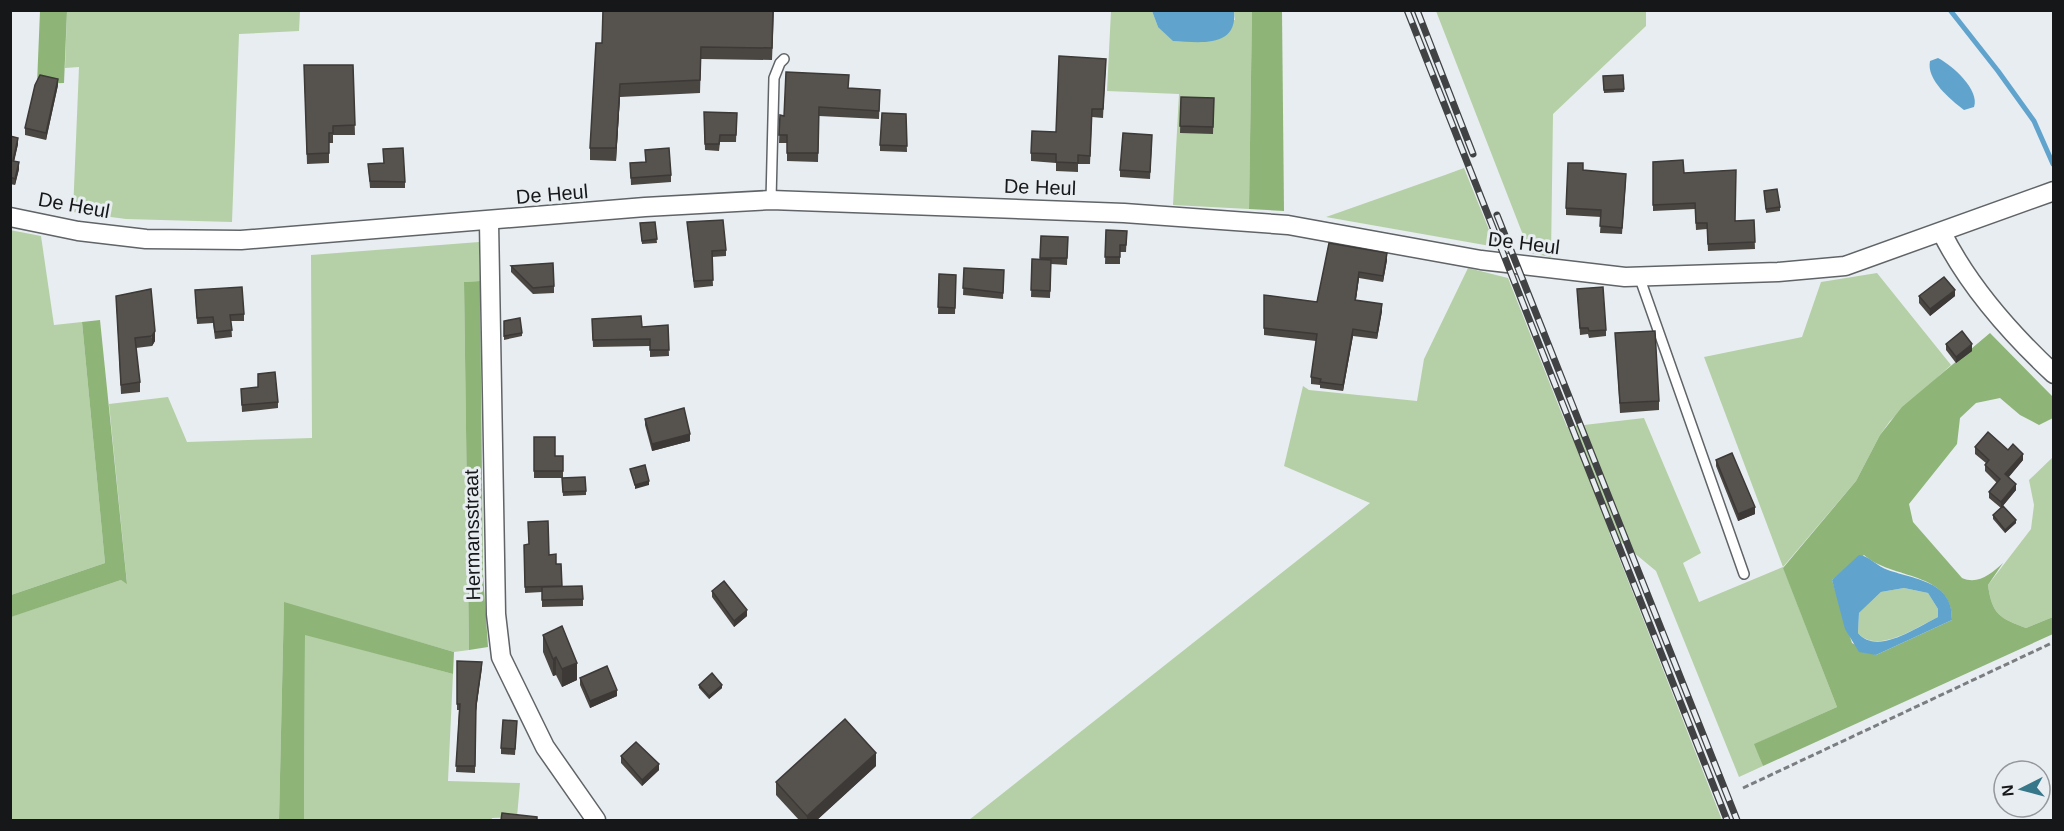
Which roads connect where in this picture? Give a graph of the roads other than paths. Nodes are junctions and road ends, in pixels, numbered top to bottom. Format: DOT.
graph roads {
  1 [pos="784,59"];
  2 [pos="2054,191"];
  3 [pos="771,200"];
  4 [pos="10,217"];
  5 [pos="489,222"];
  6 [pos="1942,233"];
  7 [pos="1639,276"];
  8 [pos="2054,374"];
  9 [pos="1744,574"];
  10 [pos="596,820"];
  1 -- 3 [label="lane"];
  2 -- 6 [label="street, De Heul"];
  3 -- 5 [label="street, De Heul"];
  3 -- 7 [label="street, De Heul"];
  4 -- 5 [label="street, De Heul"];
  5 -- 10 [label="street, Hermansstraat"];
  6 -- 7 [label="street, De Heul"];
  6 -- 8 [label="street"];
  7 -- 9 [label="lane"];
}
